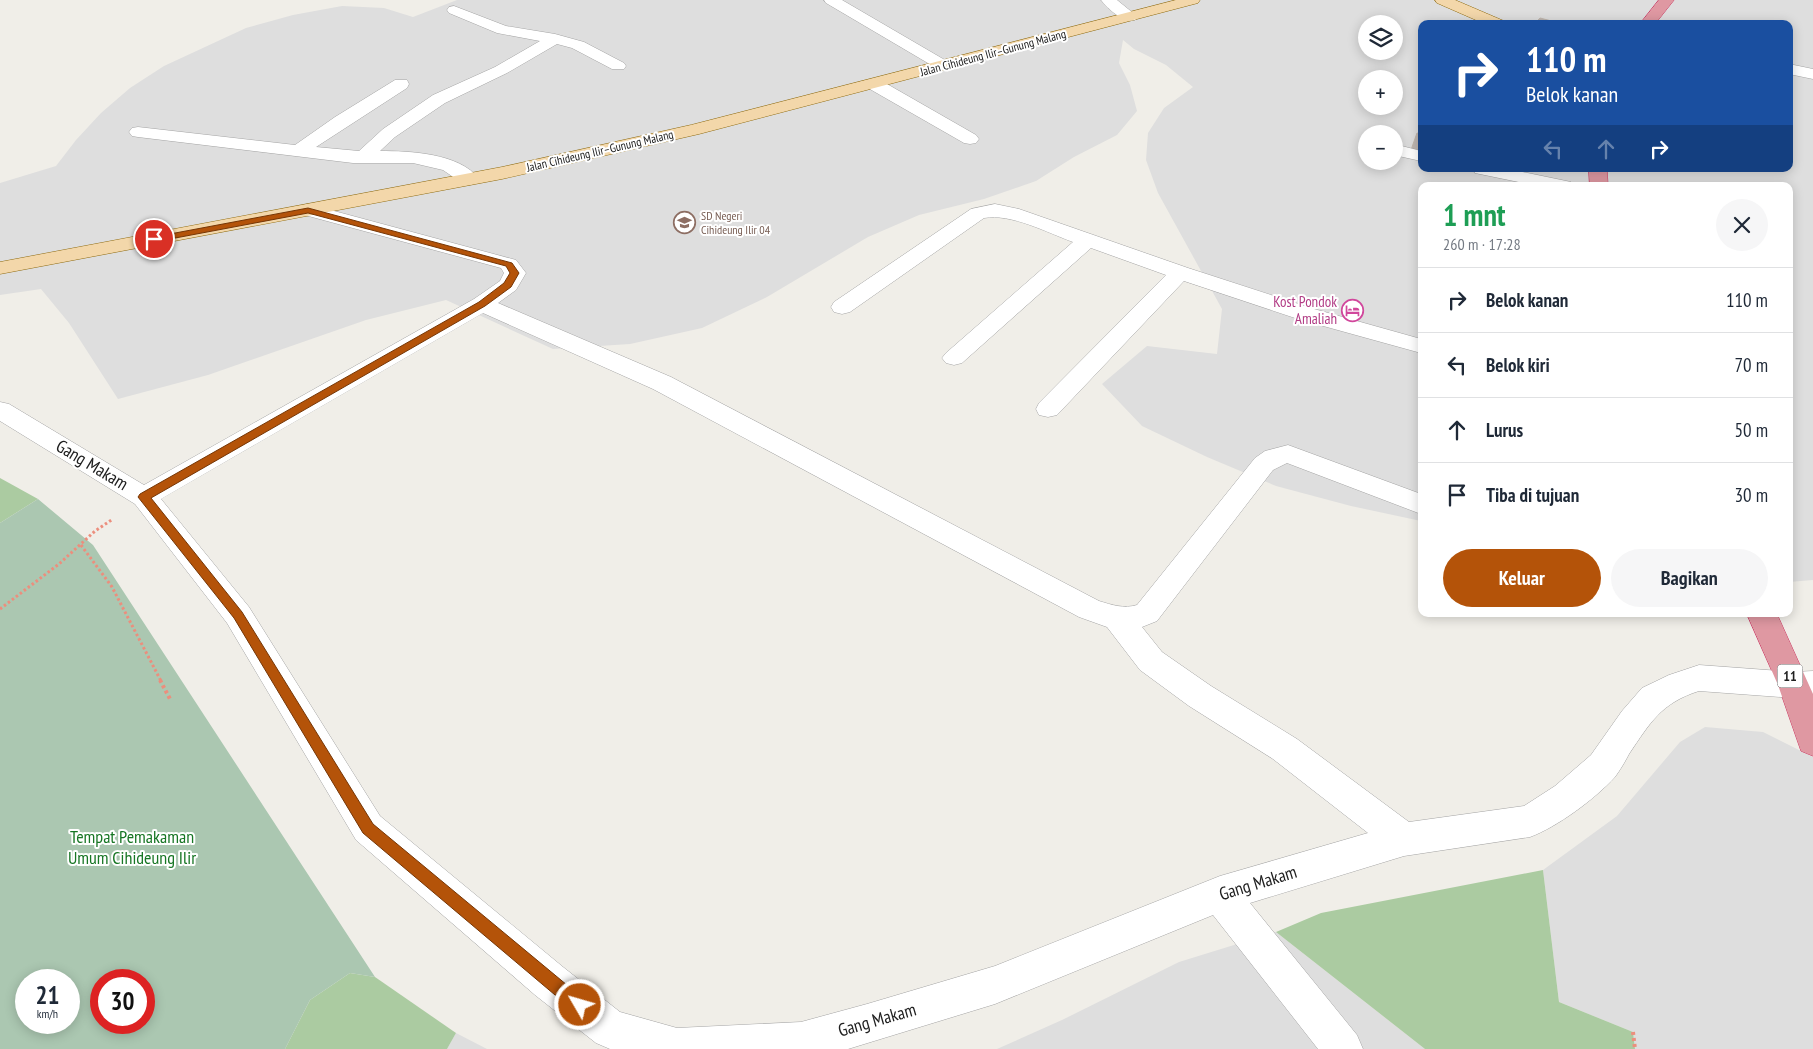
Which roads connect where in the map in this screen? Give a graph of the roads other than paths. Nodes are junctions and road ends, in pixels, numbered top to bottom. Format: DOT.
graph roads {
  1 [pos="831,0"];
  2 [pos="1108,0"];
  3 [pos="1193,0"];
  4 [pos="1442,0"];
  5 [pos="1667,0"];
  6 [pos="454,10"];
  7 [pos="1130,17"];
  8 [pos="1490,20"];
  9 [pos="1650,20"];
  10 [pos="555,39"];
  11 [pos="618,66"];
  12 [pos="944,66"];
  13 [pos="1793,70"];
  14 [pos="1813,74"];
  15 [pos="401,84"];
  16 [pos="874,84"];
  17 [pos="138,132"];
  18 [pos="970,139"];
  19 [pos="298,151"];
  20 [pos="1403,152"];
  21 [pos="1418,155"];
  22 [pos="364,157"];
  23 [pos="1496,172"];
  24 [pos="469,179"];
  25 [pos="1545,182"];
  26 [pos="308,210"];
  27 [pos="1089,239"];
  28 [pos="0,268"];
  29 [pos="1180,272"];
  30 [pos="482,304"];
  31 [pos="842,307"];
  32 [pos="1418,345"];
  33 [pos="954,358"];
  34 [pos="1048,409"];
  35 [pos="0,410"];
  36 [pos="144,497"];
  37 [pos="1418,503"];
  38 [pos="1764,617"];
  39 [pos="1118,619"];
  40 [pos="1804,685"];
  41 [pos="1813,741"];
  42 [pos="1404,839"];
  43 [pos="1223,899"];
  44 [pos="737,1047"];
  45 [pos="1344,1049"];
  1 -- 12 [label="street"];
  2 -- 7 [label="street"];
  3 -- 7 [label="main road, Jalan Cihideung Ilir–Gunung Malang"];
  4 -- 8 [label="main road"];
  5 -- 9 [label="highway"];
  6 -- 10 [label="street"];
  7 -- 12 [label="main road, Jalan Cihideung Ilir–Gunung Malang"];
  10 -- 11 [label="street"];
  10 -- 22 [label="street"];
  12 -- 16 [label="main road, Jalan Cihideung Ilir–Gunung Malang"];
  13 -- 14 [label="street"];
  15 -- 19 [label="street"];
  16 -- 18 [label="street"];
  16 -- 24 [label="main road, Jalan Cihideung Ilir–Gunung Malang"];
  17 -- 19 [label="street"];
  19 -- 22 [label="street"];
  20 -- 21 [label="street"];
  22 -- 24 [label="street"];
  23 -- 25 [label="street"];
  24 -- 26 [label="main road, Jalan Cihideung Ilir–Gunung Malang"];
  26 -- 28 [label="main road, Jalan Cihideung Ilir–Gunung Malang"];
  26 -- 30 [label="street"];
  27 -- 29 [label="street"];
  27 -- 31 [label="street"];
  27 -- 33 [label="street"];
  29 -- 32 [label="street"];
  29 -- 34 [label="street"];
  30 -- 36 [label="street"];
  30 -- 39 [label="street"];
  35 -- 36 [label="street, Gang Makam"];
  36 -- 44 [label="street, Gang Makam"];
  37 -- 39 [label="street"];
  38 -- 40 [label="highway, 11"];
  39 -- 42 [label="street"];
  40 -- 41 [label="highway, 11"];
  40 -- 42 [label="street, Gang Makam"];
  42 -- 43 [label="street, Gang Makam"];
  43 -- 44 [label="street, Gang Makam"];
  43 -- 45 [label="street"];
}
